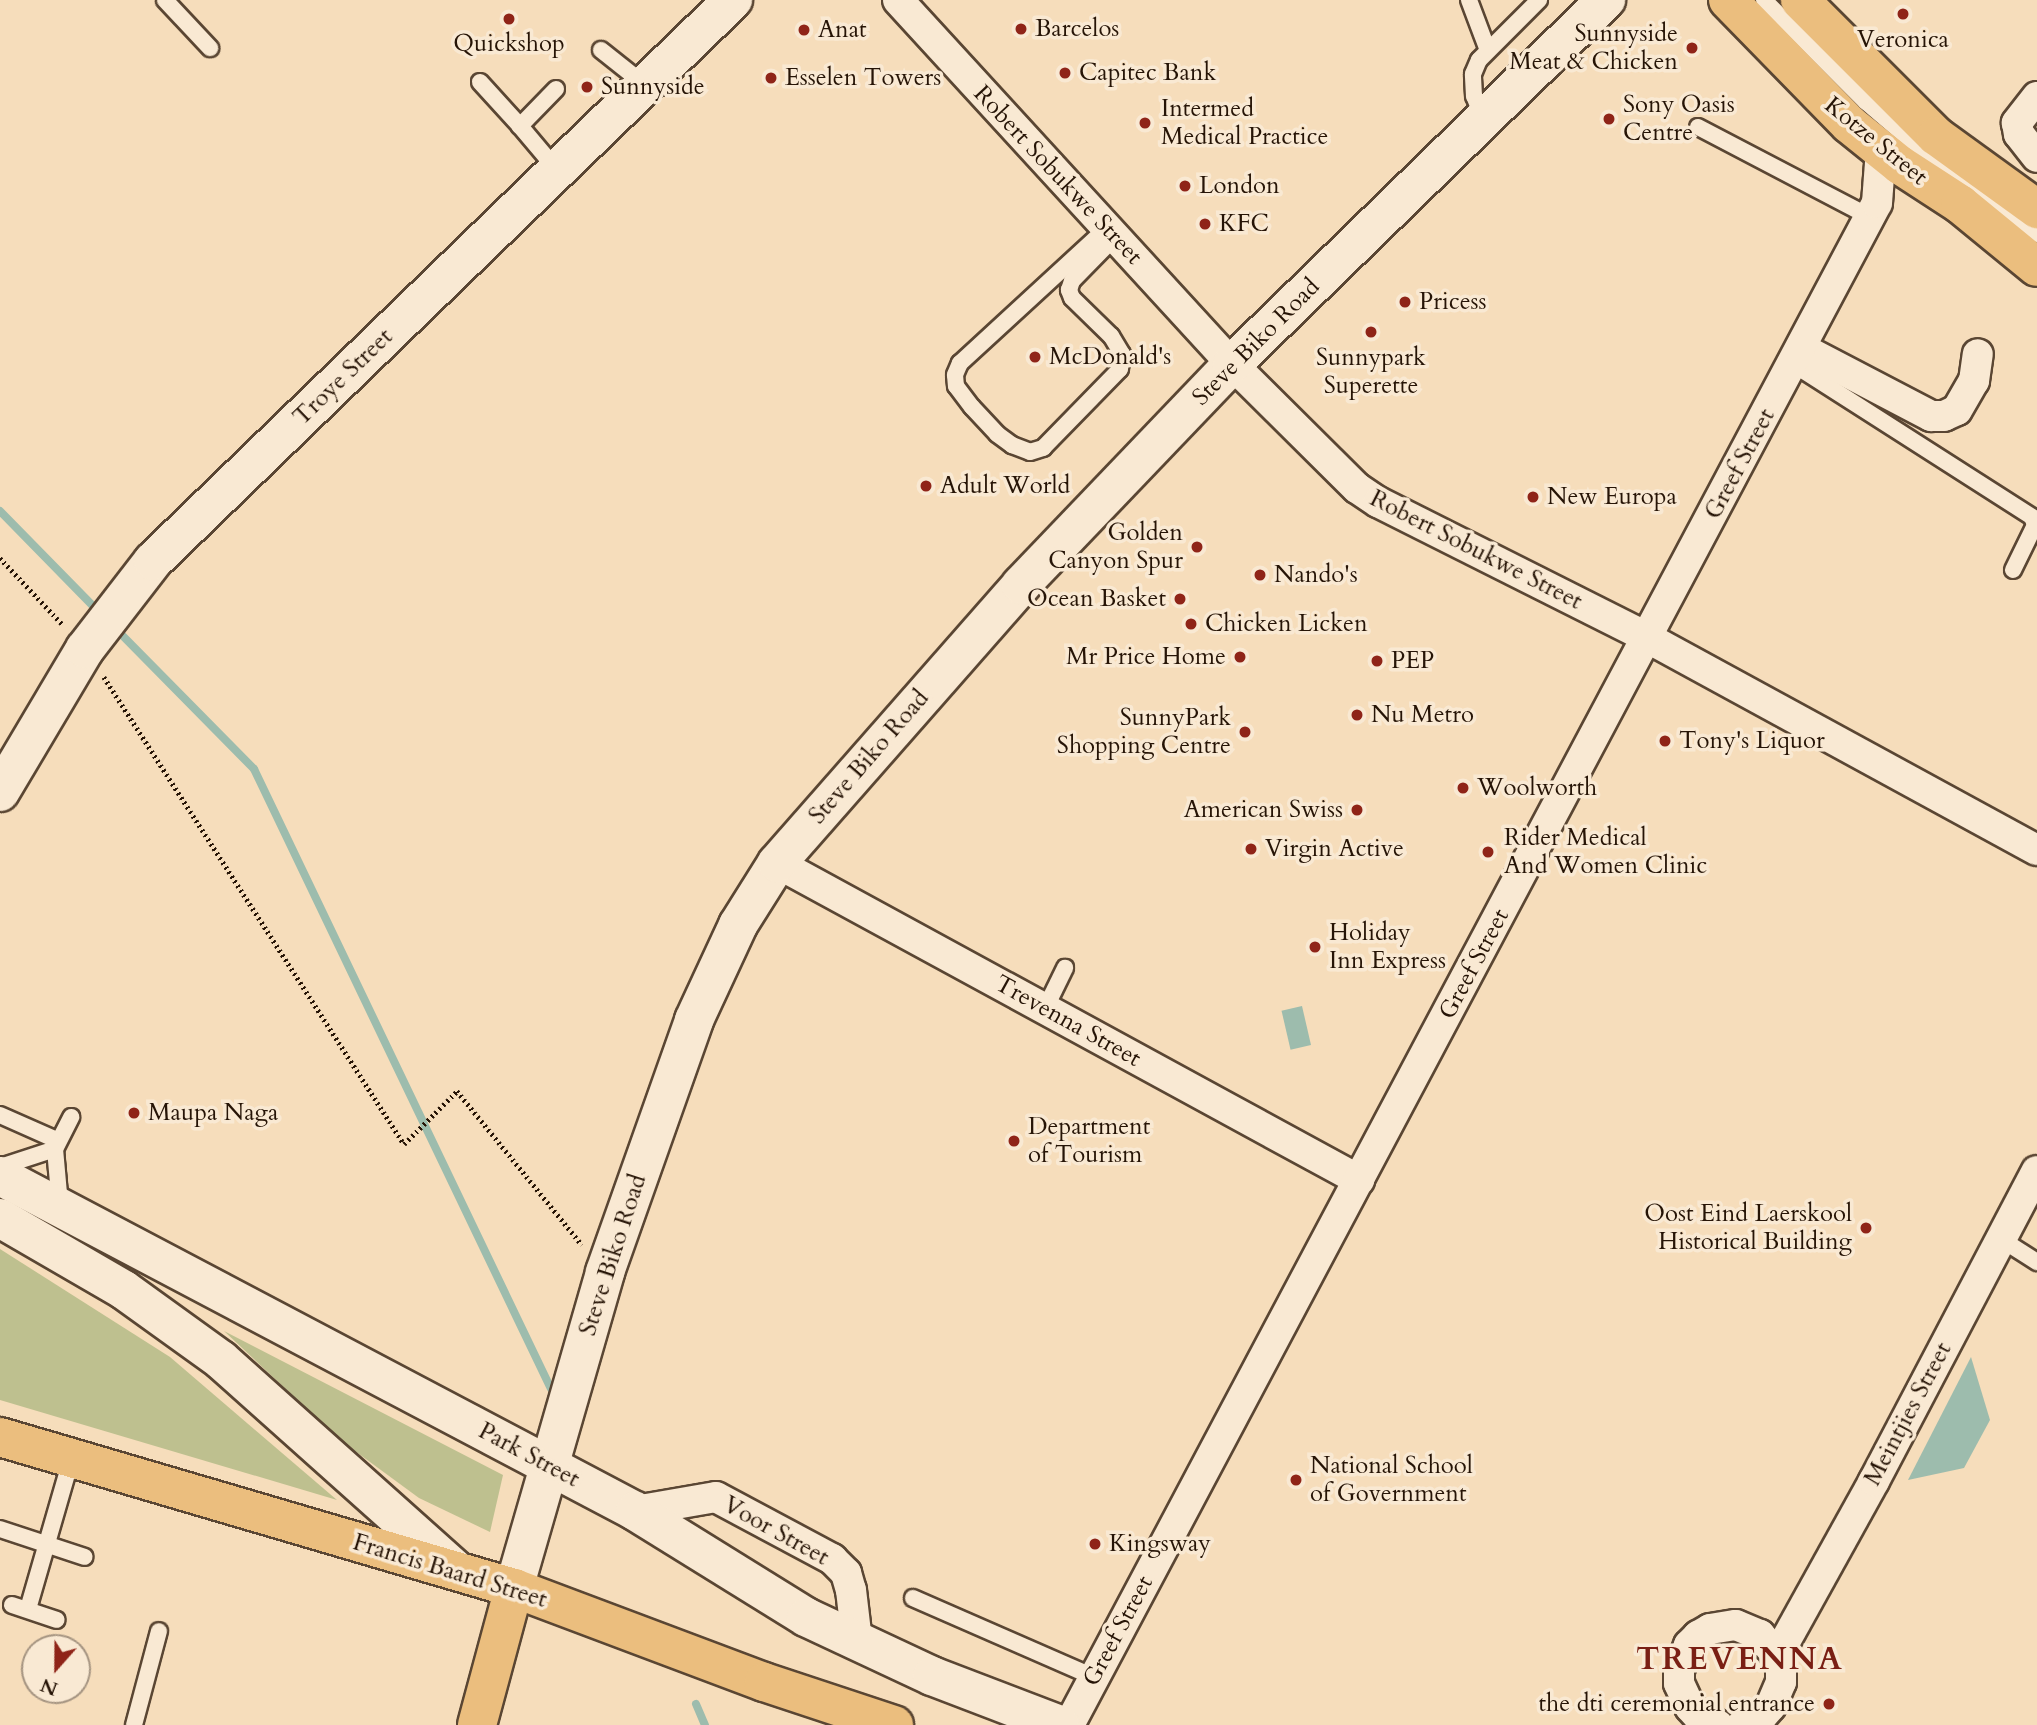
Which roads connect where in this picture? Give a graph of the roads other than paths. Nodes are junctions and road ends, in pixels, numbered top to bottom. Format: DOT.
graph roads {
  1 [pos="165,0"];
  2 [pos="733,0"];
  3 [pos="898,0"];
  4 [pos="1469,0"];
  5 [pos="1539,0"];
  6 [pos="1728,0"];
  7 [pos="1743,0"];
  8 [pos="1764,0"];
  9 [pos="1800,0"];
  10 [pos="1595,4"];
  11 [pos="210,48"];
  12 [pos="1487,48"];
  13 [pos="601,50"];
  14 [pos="481,82"];
  15 [pos="645,85"];
  16 [pos="556,89"];
  17 [pos="2037,97"];
  18 [pos="1483,118"];
  19 [pos="520,126"];
  20 [pos="1698,127"];
  21 [pos="1881,150"];
  22 [pos="2037,157"];
  23 [pos="557,170"];
  24 [pos="1927,183"];
  25 [pos="2037,209"];
  26 [pos="1874,210"];
  27 [pos="1111,232"];
  28 [pos="2037,234"];
  29 [pos="2037,248"];
  30 [pos="2037,267"];
  31 [pos="1978,354"];
  32 [pos="1797,356"];
  33 [pos="1232,364"];
  34 [pos="2013,570"];
  35 [pos="1648,638"];
  36 [pos="0,792"];
  37 [pos="2037,850"];
  38 [pos="777,863"];
  39 [pos="1065,968"];
  40 [pos="1045,1009"];
  41 [pos="0,1115"];
  42 [pos="71,1117"];
  43 [pos="57,1145"];
  44 [pos="0,1167"];
  45 [pos="2037,1171"];
  46 [pos="0,1176"];
  47 [pos="1359,1180"];
  48 [pos="61,1208"];
  49 [pos="0,1218"];
  50 [pos="2001,1238"];
  51 [pos="2037,1262"];
  52 [pos="0,1437"];
  53 [pos="72,1457"];
  54 [pos="550,1466"];
  55 [pos="635,1511"];
  56 [pos="0,1529"];
  57 [pos="49,1544"];
  58 [pos="85,1557"];
  59 [pos="456,1570"];
  60 [pos="514,1588"];
  61 [pos="913,1598"];
  62 [pos="12,1605"];
  63 [pos="28,1609"];
  64 [pos="57,1620"];
  65 [pos="159,1631"];
  66 [pos="856,1641"];
  67 [pos="1777,1656"];
  68 [pos="1094,1677"];
  69 [pos="1683,1696"];
  70 [pos="1766,1716"];
  71 [pos="134,1725"];
  72 [pos="477,1725"];
  73 [pos="894,1725"];
  74 [pos="1059,1725"];
  75 [pos="1069,1725"];
  76 [pos="1676,1725"];
  77 [pos="1718,1725"];
  78 [pos="1742,1725"];
  1 -- 11 [label="lane"];
  2 -- 15 [label="main road, Troye Street"];
  3 -- 27 [label="street, Robert Sobukwe Street"];
  4 -- 12 [label="lane"];
  5 -- 12 [label="lane"];
  6 -- 21 [label="main road, Kotze Street"];
  7 -- 29 [label="lane, Kotze Street"];
  8 -- 28 [label="lane, Kotze Street"];
  9 -- 25 [label="main road, Kotze Street"];
  10 -- 18 [label="main road, Steve Biko Road"];
  12 -- 18 [label="lane"];
  13 -- 15 [label="lane"];
  14 -- 19 [label="lane"];
  15 -- 23 [label="main road, Troye Street"];
  16 -- 19 [label="lane"];
  17 -- 22 [label="street"];
  18 -- 33 [label="main road, Steve Biko Road"];
  19 -- 23 [label="lane"];
  20 -- 26 [label="lane"];
  21 -- 24 [label="main road, Kotze Street"];
  21 -- 26 [label="street, Greef Street"];
  23 -- 36 [label="main road, Troye Street"];
  24 -- 26 [label="street"];
  24 -- 30 [label="main road, Kotze Street"];
  26 -- 32 [label="street, Greef Street"];
  27 -- 27 [label="lane"];
  27 -- 33 [label="street, Robert Sobukwe Street"];
  31 -- 32 [label="street"];
  32 -- 34 [label="lane"];
  32 -- 35 [label="street, Greef Street"];
  33 -- 35 [label="street, Robert Sobukwe Street"];
  33 -- 38 [label="main road, Steve Biko Road"];
  35 -- 37 [label="street, Robert Sobukwe Street"];
  35 -- 47 [label="street, Greef Street"];
  38 -- 40 [label="street, Trevenna Street"];
  38 -- 54 [label="main road, Steve Biko Road"];
  39 -- 40 [label="lane"];
  40 -- 47 [label="street, Trevenna Street"];
  41 -- 43 [label="lane"];
  42 -- 43 [label="lane"];
  43 -- 44 [label="lane"];
  43 -- 48 [label="lane"];
  45 -- 50 [label="street, Meintjies Street"];
  46 -- 48 [label="main road, Park Street"];
  47 -- 68 [label="street, Greef Street"];
  48 -- 54 [label="main road, Park Street"];
  49 -- 59 [label="main road"];
  50 -- 51 [label="lane"];
  50 -- 67 [label="street, Meintjies Street"];
  52 -- 53 [label="main road, Francis Baard Street"];
  53 -- 57 [label="lane"];
  53 -- 59 [label="main road, Francis Baard Street"];
  54 -- 55 [label="main road, Park Street"];
  54 -- 60 [label="main road, Steve Biko Road"];
  55 -- 66 [label="main road, Park Street"];
  55 -- 66 [label="street, Voor Street"];
  56 -- 57 [label="lane"];
  57 -- 58 [label="lane"];
  57 -- 63 [label="lane"];
  59 -- 60 [label="main road, Francis Baard Street"];
  60 -- 72 [label="main road, Steve Biko Road"];
  60 -- 73 [label="main road, Francis Baard Street"];
  61 -- 68 [label="lane"];
  62 -- 63 [label="lane"];
  63 -- 64 [label="lane"];
  65 -- 71 [label="lane"];
  66 -- 74 [label="main road, Park Street"];
  67 -- 69 [label="street"];
  67 -- 70 [label="street"];
  68 -- 75 [label="street, Greef Street"];
  69 -- 76 [label="street"];
  69 -- 77 [label="street"];
  70 -- 78 [label="street"];
}
